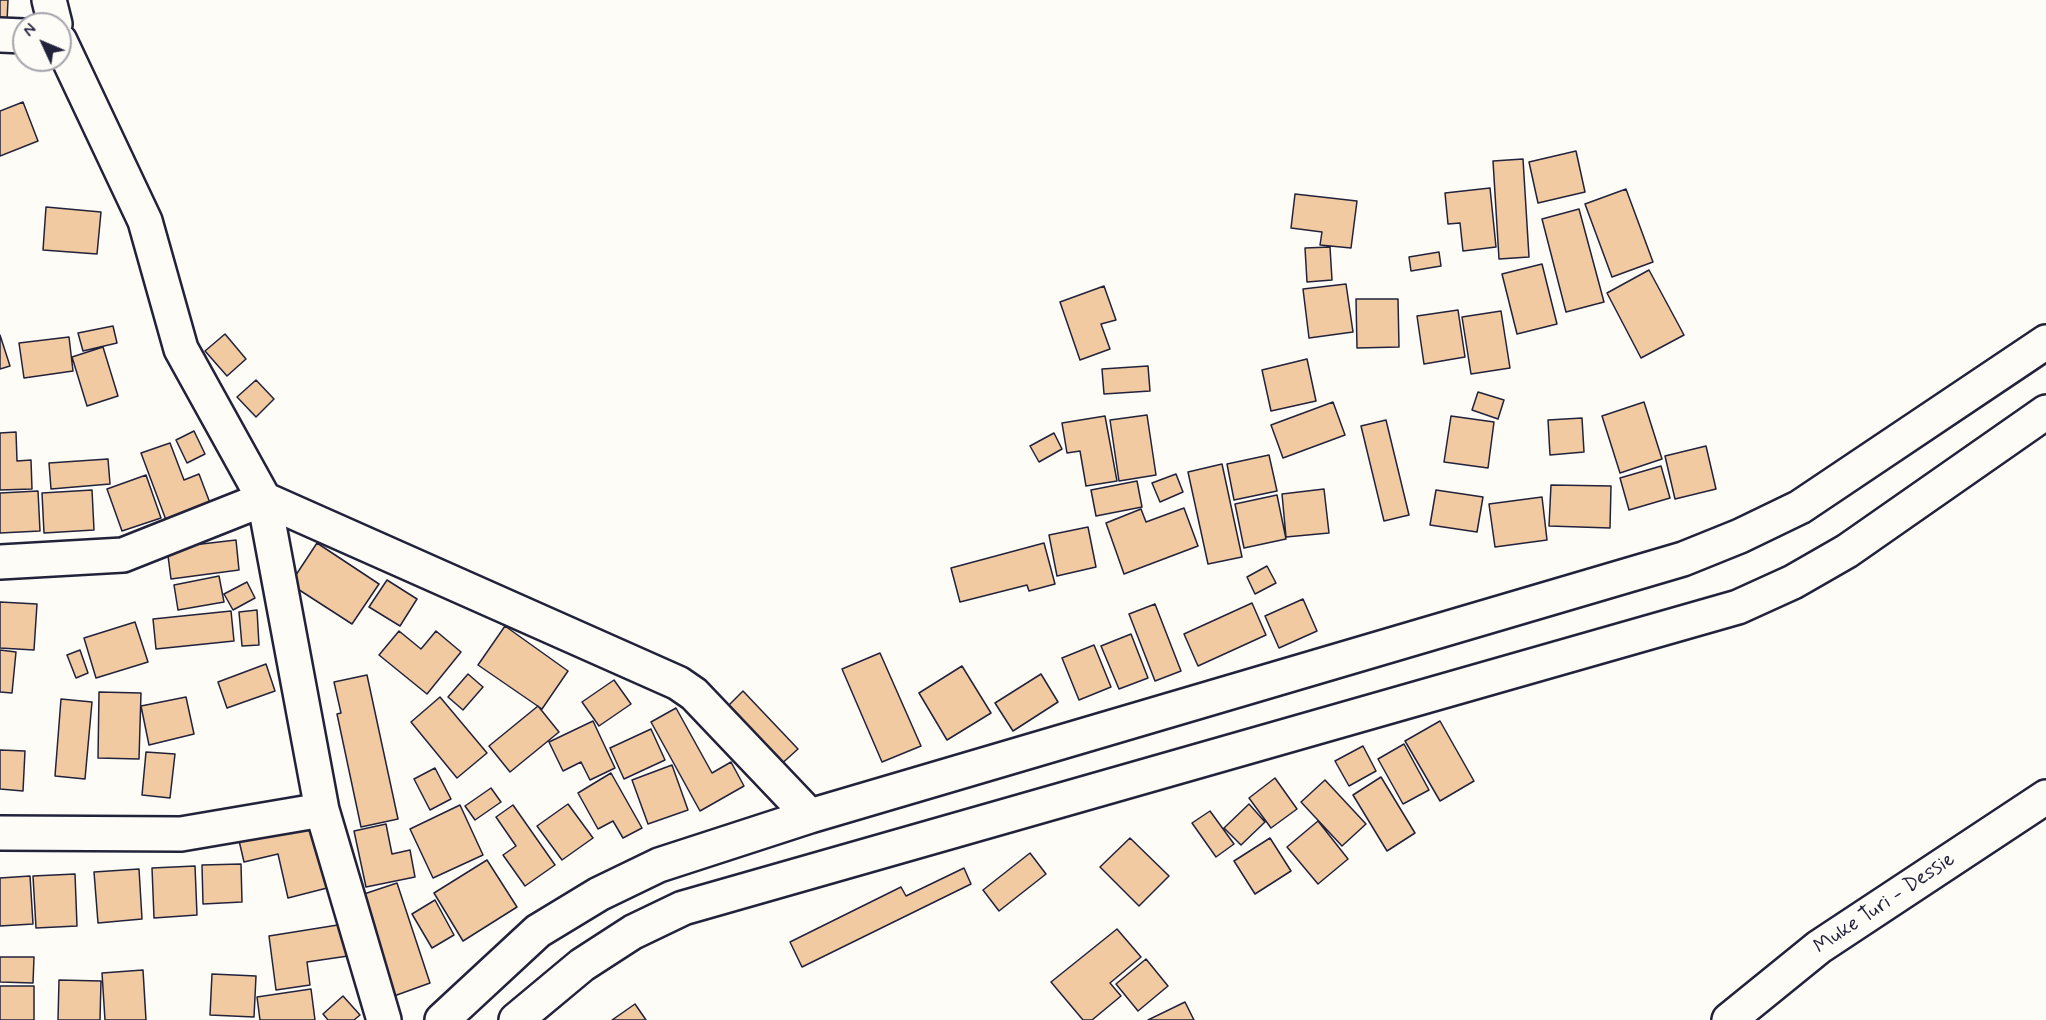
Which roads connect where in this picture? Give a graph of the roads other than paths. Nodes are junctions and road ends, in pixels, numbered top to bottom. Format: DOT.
graph roads {
  1 [pos="72,66"];
  2 [pos="2046,342"];
  3 [pos="2046,412"];
  4 [pos="264,499"];
  5 [pos="0,562"];
  6 [pos="2046,797"];
  7 [pos="322,810"];
  8 [pos="810,816"];
  9 [pos="0,833"];
  10 [pos="384,1020"];
  11 [pos="442,1020"];
  12 [pos="516,1020"];
  13 [pos="1729,1020"];
  1 -- 4 [label="street"];
  2 -- 8 [label="street"];
  3 -- 12 [label="street"];
  4 -- 5 [label="street"];
  4 -- 7 [label="street"];
  4 -- 8 [label="street"];
  6 -- 13 [label="street, Muke Turi - Dessie"];
  7 -- 9 [label="street"];
  7 -- 10 [label="street"];
  8 -- 11 [label="street"];
}
